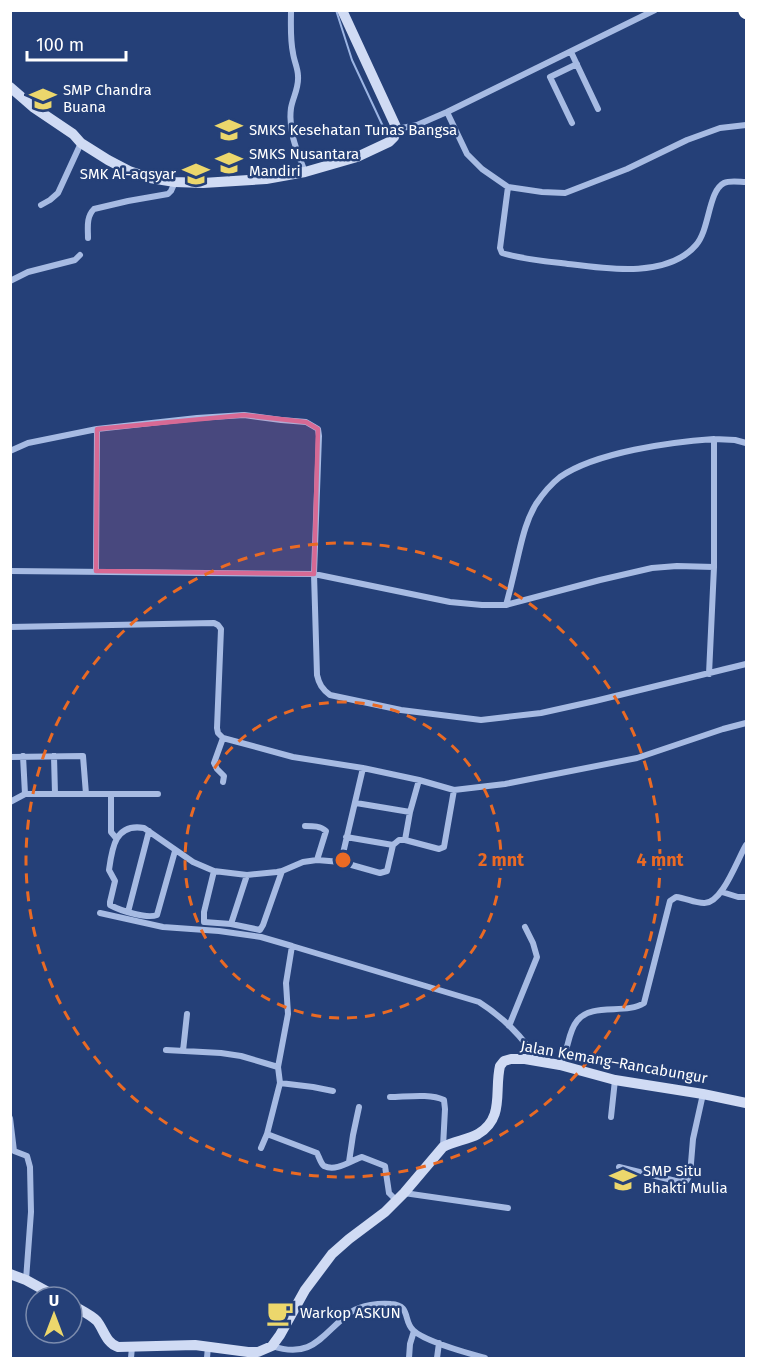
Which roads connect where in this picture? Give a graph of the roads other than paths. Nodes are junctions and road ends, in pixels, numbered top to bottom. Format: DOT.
graph roads {
  1 [pos="291,10"];
  2 [pos="342,10"];
  3 [pos="655,10"];
  4 [pos="571,52"];
  5 [pos="577,64"];
  6 [pos="10,87"];
  7 [pos="598,109"];
  8 [pos="447,112"];
  9 [pos="572,123"];
  10 [pos="747,125"];
  11 [pos="397,129"];
  12 [pos="81,143"];
  13 [pos="304,172"];
  14 [pos="175,182"];
  15 [pos="747,182"];
  16 [pos="508,187"];
  17 [pos="41,205"];
  18 [pos="88,238"];
  19 [pos="80,255"];
  20 [pos="10,281"];
  21 [pos="97,429"];
  22 [pos="714,439"];
  23 [pos="747,443"];
  24 [pos="10,451"];
  25 [pos="714,567"];
  26 [pos="10,571"];
  27 [pos="96,571"];
  28 [pos="314,574"];
  29 [pos="506,605"];
  30 [pos="10,627"];
  31 [pos="747,664"];
  32 [pos="709,674"];
  33 [pos="747,723"];
  34 [pos="223,738"];
  35 [pos="23,756"];
  36 [pos="54,756"];
  37 [pos="10,757"];
  38 [pos="363,768"];
  39 [pos="419,780"];
  40 [pos="223,782"];
  41 [pos="454,790"];
  42 [pos="25,794"];
  43 [pos="55,794"];
  44 [pos="86,794"];
  45 [pos="111,794"];
  46 [pos="158,794"];
  47 [pos="10,802"];
  48 [pos="356,802"];
  49 [pos="410,812"];
  50 [pos="305,826"];
  51 [pos="149,831"];
  52 [pos="346,837"];
  53 [pos="116,838"];
  54 [pos="405,840"];
  55 [pos="393,844"];
  56 [pos="747,845"];
  57 [pos="175,851"];
  58 [pos="317,860"];
  59 [pos="341,862"];
  60 [pos="214,871"];
  61 [pos="282,871"];
  62 [pos="247,875"];
  63 [pos="722,892"];
  64 [pos="747,897"];
  65 [pos="128,912"];
  66 [pos="100,914"];
  67 [pos="231,924"];
  68 [pos="525,927"];
  69 [pos="292,946"];
  70 [pos="187,1014"];
  71 [pos="509,1026"];
  72 [pos="166,1050"];
  73 [pos="183,1051"];
  74 [pos="537,1061"];
  75 [pos="560,1065"];
  76 [pos="278,1067"];
  77 [pos="615,1080"];
  78 [pos="280,1083"];
  79 [pos="333,1091"];
  80 [pos="703,1094"];
  81 [pos="390,1097"];
  82 [pos="747,1103"];
  83 [pos="359,1107"];
  84 [pos="610,1117"];
  85 [pos="10,1118"];
  86 [pos="267,1134"];
  87 [pos="443,1147"];
  88 [pos="261,1148"];
  89 [pos="12,1151"];
  90 [pos="349,1162"];
  91 [pos="619,1167"];
  92 [pos="400,1197"];
  93 [pos="508,1208"];
  94 [pos="10,1274"];
  95 [pos="26,1280"];
  96 [pos="35,1285"];
  97 [pos="84,1312"];
  98 [pos="414,1331"];
  99 [pos="439,1343"];
  100 [pos="276,1349"];
  101 [pos="208,1352"];
  102 [pos="132,1353"];
  103 [pos="409,1359"];
  104 [pos="437,1359"];
  105 [pos="485,1359"];
  1 -- 13 [label="street"];
  2 -- 11 [label="street"];
  3 -- 4 [label="street"];
  4 -- 5 [label="street"];
  4 -- 8 [label="street"];
  5 -- 7 [label="street"];
  5 -- 9 [label="street"];
  6 -- 12 [label="street"];
  8 -- 11 [label="street"];
  8 -- 16 [label="street"];
  10 -- 16 [label="street"];
  11 -- 13 [label="street"];
  12 -- 14 [label="street"];
  12 -- 17 [label="street"];
  13 -- 14 [label="street"];
  14 -- 18 [label="street"];
  15 -- 16 [label="street"];
  19 -- 20 [label="street"];
  21 -- 24 [label="street"];
  21 -- 27 [label="street"];
  21 -- 28 [label="street"];
  22 -- 23 [label="street"];
  22 -- 25 [label="street"];
  22 -- 29 [label="street"];
  25 -- 29 [label="street"];
  25 -- 32 [label="street"];
  26 -- 27 [label="street"];
  27 -- 28 [label="street"];
  28 -- 29 [label="street"];
  28 -- 32 [label="street"];
  30 -- 34 [label="street"];
  31 -- 32 [label="street"];
  33 -- 41 [label="street"];
  34 -- 38 [label="street"];
  34 -- 40 [label="street"];
  35 -- 36 [label="street"];
  35 -- 37 [label="street"];
  35 -- 42 [label="street"];
  36 -- 43 [label="street"];
  36 -- 44 [label="street"];
  38 -- 39 [label="street"];
  38 -- 48 [label="street"];
  39 -- 41 [label="street"];
  39 -- 49 [label="street"];
  41 -- 54 [label="street"];
  42 -- 43 [label="street"];
  42 -- 47 [label="street"];
  43 -- 44 [label="street"];
  44 -- 45 [label="street"];
  45 -- 46 [label="street"];
  45 -- 53 [label="street"];
  48 -- 49 [label="street"];
  48 -- 52 [label="street"];
  49 -- 54 [label="street"];
  50 -- 58 [label="street"];
  51 -- 53 [label="street"];
  51 -- 57 [label="street"];
  51 -- 65 [label="street"];
  52 -- 55 [label="street"];
  52 -- 59 [label="street"];
  53 -- 65 [label="street"];
  54 -- 55 [label="street"];
  55 -- 59 [label="street"];
  56 -- 63 [label="street"];
  57 -- 60 [label="street"];
  57 -- 65 [label="street"];
  58 -- 59 [label="street"];
  58 -- 61 [label="street"];
  60 -- 62 [label="street"];
  60 -- 67 [label="street"];
  61 -- 62 [label="street"];
  61 -- 67 [label="street"];
  62 -- 67 [label="street"];
  63 -- 64 [label="street"];
  63 -- 75 [label="street"];
  66 -- 69 [label="street"];
  68 -- 71 [label="street"];
  69 -- 71 [label="street"];
  69 -- 76 [label="street"];
  70 -- 73 [label="street"];
  71 -- 74 [label="street"];
  72 -- 73 [label="street"];
  73 -- 76 [label="street"];
  74 -- 75 [label="street, Jalan Kemang–Rancabungur"];
  74 -- 87 [label="street, Jalan Kemang–Rancabungur"];
  75 -- 77 [label="street, Jalan Kemang–Rancabungur"];
  76 -- 78 [label="street"];
  77 -- 80 [label="street, Jalan Kemang–Rancabungur"];
  77 -- 84 [label="street"];
  78 -- 79 [label="street"];
  78 -- 86 [label="street"];
  80 -- 82 [label="street, Jalan Kemang–Rancabungur"];
  80 -- 91 [label="street"];
  81 -- 87 [label="street"];
  83 -- 90 [label="street"];
  85 -- 89 [label="street"];
  86 -- 88 [label="street"];
  86 -- 90 [label="street"];
  87 -- 92 [label="street"];
  89 -- 95 [label="street"];
  90 -- 92 [label="street"];
  92 -- 93 [label="street"];
  92 -- 100 [label="street"];
  94 -- 95 [label="street"];
  95 -- 96 [label="street"];
  97 -- 102 [label="street"];
  98 -- 99 [label="street"];
  98 -- 100 [label="street"];
  98 -- 103 [label="street"];
  99 -- 104 [label="street"];
  99 -- 105 [label="street"];
  100 -- 101 [label="street"];
  101 -- 102 [label="street"];
}
